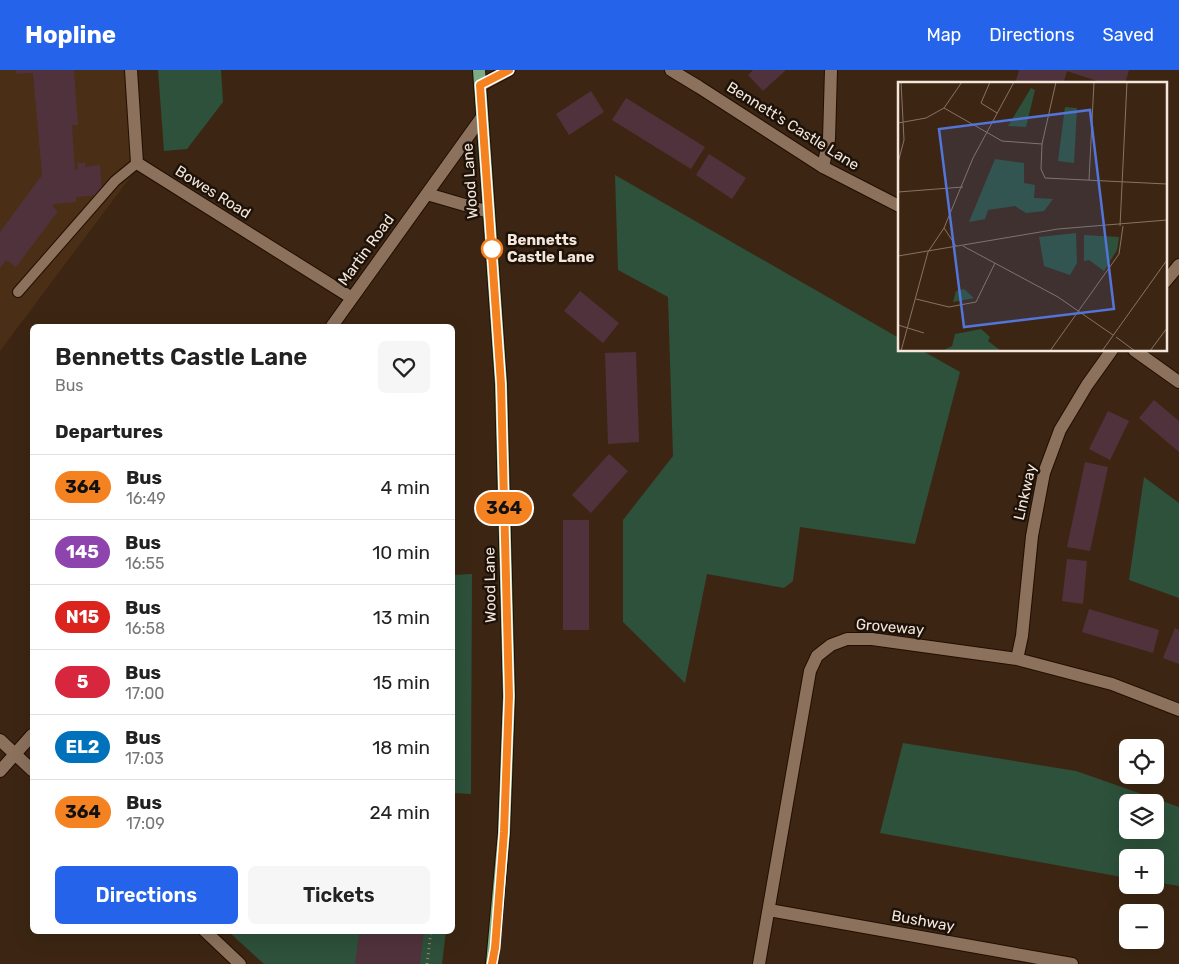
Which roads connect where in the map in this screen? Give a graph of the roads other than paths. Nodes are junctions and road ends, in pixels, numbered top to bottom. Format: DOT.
graph roads {
  1 [pos="131,70"];
  2 [pos="479,70"];
  3 [pos="509,70"];
  4 [pos="671,70"];
  5 [pos="831,70"];
  6 [pos="480,85"];
  7 [pos="482,117"];
  8 [pos="137,164"];
  9 [pos="823,167"];
  10 [pos="427,194"];
  11 [pos="898,205"];
  12 [pos="489,212"];
  13 [pos="1179,265"];
  14 [pos="1166,281"];
  15 [pos="18,292"];
  16 [pos="352,298"];
  17 [pos="333,324"];
  18 [pos="1111,351"];
  19 [pos="1135,351"];
  20 [pos="1179,382"];
  21 [pos="1017,658"];
  22 [pos="1179,710"];
  23 [pos="30,737"];
  24 [pos="0,740"];
  25 [pos="15,754"];
  26 [pos="30,768"];
  27 [pos="0,771"];
  28 [pos="769,910"];
  29 [pos="208,934"];
  30 [pos="240,964"];
  31 [pos="492,964"];
  32 [pos="759,964"];
  33 [pos="1072,964"];
  1 -- 8 [label="street"];
  2 -- 6 [label="main road, Wood Lane"];
  3 -- 6 [label="street"];
  4 -- 9 [label="street, Bennett's Castle Lane"];
  5 -- 9 [label="street"];
  6 -- 7 [label="main road, Wood Lane"];
  7 -- 10 [label="street, Martin Road"];
  7 -- 12 [label="main road, Wood Lane"];
  8 -- 15 [label="lane"];
  8 -- 16 [label="street, Bowes Road"];
  9 -- 11 [label="street, Bennett's Castle Lane"];
  10 -- 12 [label="street"];
  10 -- 16 [label="street, Martin Road"];
  12 -- 31 [label="main road, Wood Lane"];
  13 -- 14 [label="street"];
  16 -- 17 [label="street, Martin Road"];
  18 -- 21 [label="street, Linkway"];
  19 -- 20 [label="street"];
  21 -- 22 [label="street, Groveway"];
  21 -- 28 [label="street, Groveway"];
  23 -- 25 [label="street"];
  24 -- 25 [label="street"];
  25 -- 26 [label="street"];
  25 -- 27 [label="street"];
  28 -- 32 [label="street, Groveway"];
  28 -- 33 [label="street, Bushway"];
  29 -- 30 [label="street"];
}
